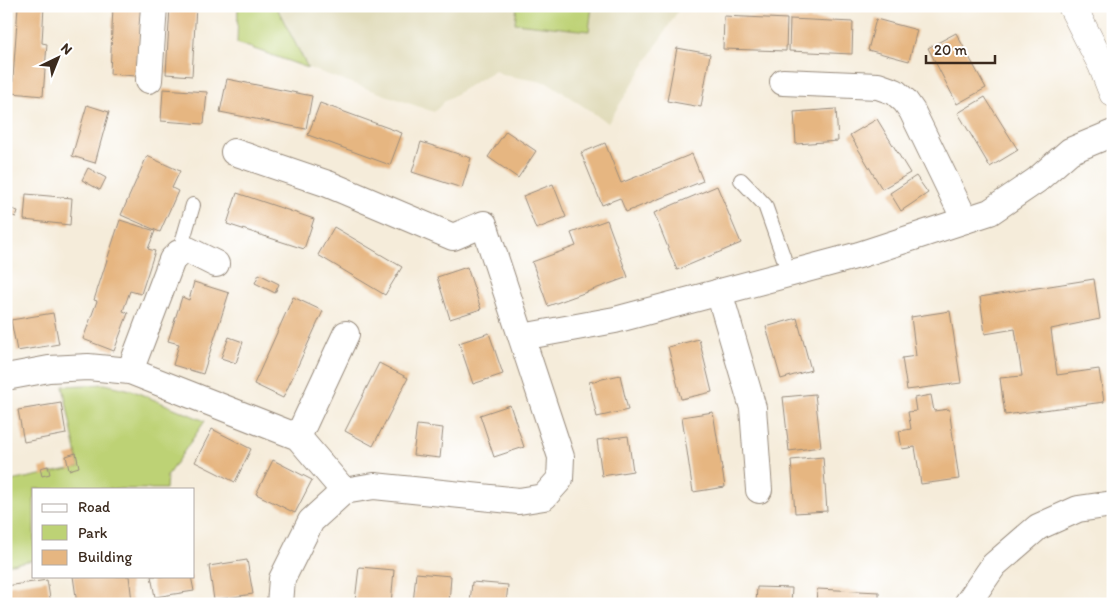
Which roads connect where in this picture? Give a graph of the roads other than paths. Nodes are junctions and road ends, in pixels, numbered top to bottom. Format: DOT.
graph roads {
  1 [pos="154,6"];
  2 [pos="1072,6"];
  3 [pos="148,80"];
  4 [pos="783,82"];
  5 [pos="1113,93"];
  6 [pos="1113,133"];
  7 [pos="234,152"];
  8 [pos="742,180"];
  9 [pos="193,205"];
  10 [pos="965,220"];
  11 [pos="179,253"];
  12 [pos="216,264"];
  13 [pos="789,273"];
  14 [pos="719,292"];
  15 [pos="346,334"];
  16 [pos="522,337"];
  17 [pos="130,371"];
  18 [pos="6,377"];
  19 [pos="298,437"];
  20 [pos="759,490"];
  21 [pos="344,491"];
  22 [pos="1113,504"];
  23 [pos="280,604"];
  24 [pos="967,604"];
  1 -- 3 [label="street"];
  2 -- 5 [label="highway"];
  4 -- 10 [label="street"];
  6 -- 10 [label="street"];
  7 -- 16 [label="street"];
  8 -- 13 [label="lane"];
  9 -- 11 [label="lane"];
  10 -- 13 [label="street"];
  11 -- 12 [label="street"];
  11 -- 17 [label="street"];
  13 -- 14 [label="street"];
  14 -- 16 [label="street"];
  14 -- 20 [label="street"];
  15 -- 19 [label="street"];
  16 -- 21 [label="street"];
  17 -- 18 [label="street"];
  17 -- 19 [label="street"];
  19 -- 21 [label="street"];
  21 -- 23 [label="street"];
  22 -- 24 [label="street"];
}
